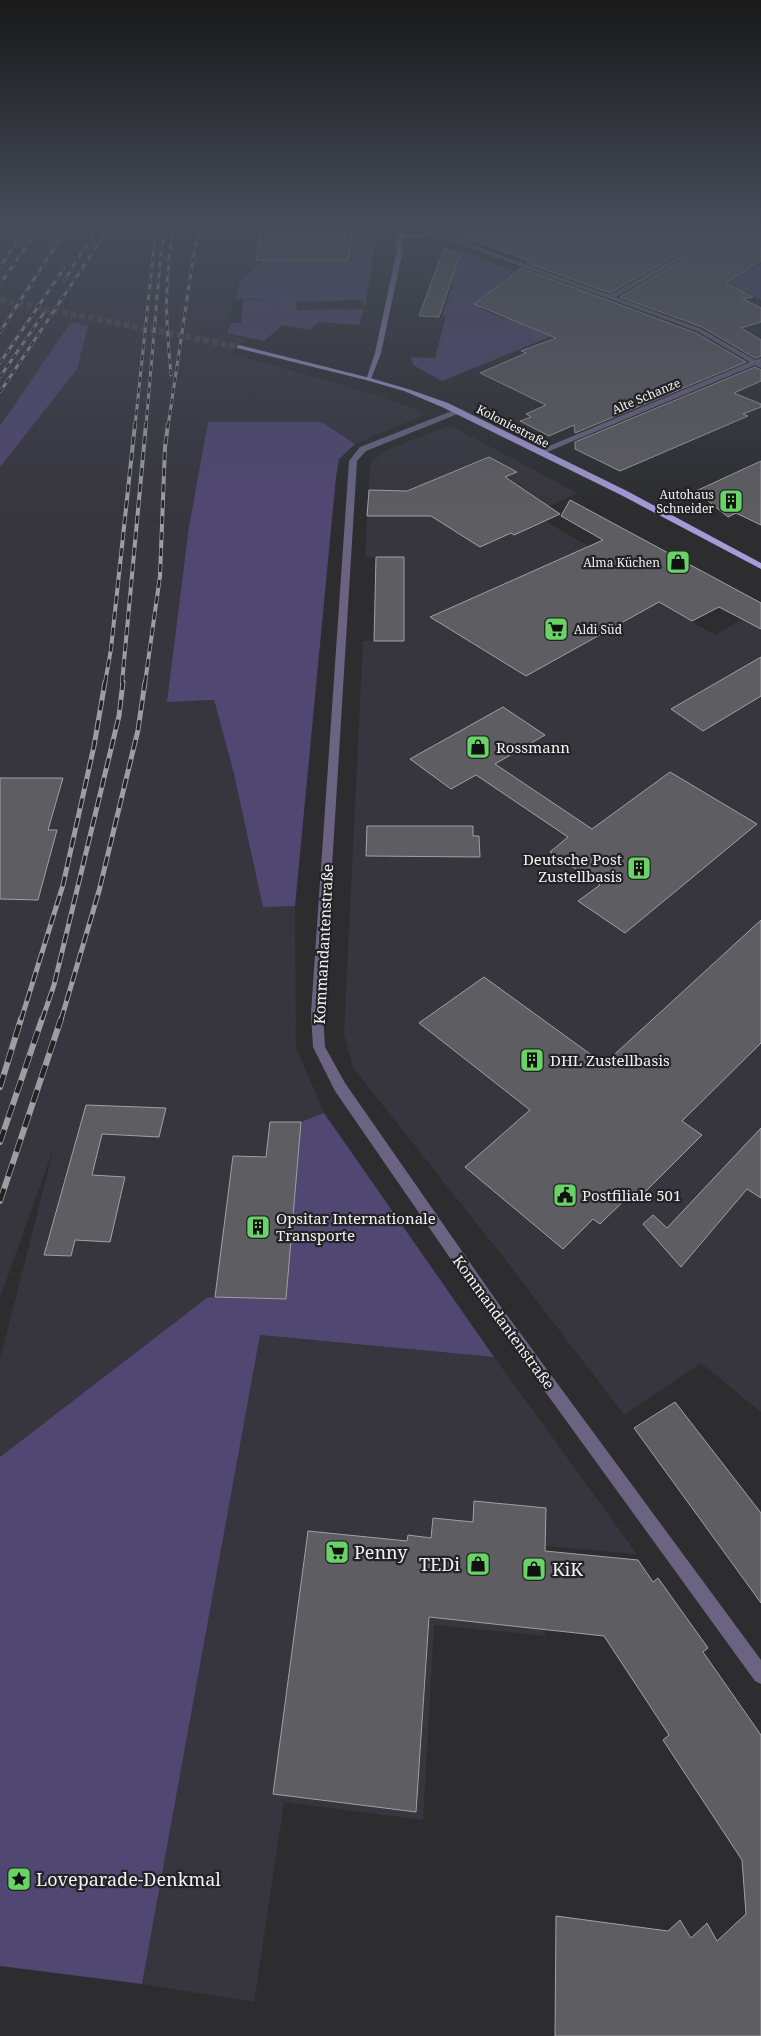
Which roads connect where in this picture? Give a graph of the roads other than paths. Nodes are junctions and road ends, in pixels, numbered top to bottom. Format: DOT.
graph roads {
  1 [pos="384,323"];
  2 [pos="680,323"];
  3 [pos="239,347"];
  4 [pos="759,363"];
  5 [pos="368,379"];
  6 [pos="458,411"];
  7 [pos="540,453"];
  8 [pos="761,566"];
  9 [pos="761,1675"];
  1 -- 5 [label="street"];
  2 -- 4 [label="street"];
  3 -- 5 [label="main road, Koloniestraße"];
  4 -- 7 [label="street, Alte Schanze"];
  5 -- 6 [label="main road, Koloniestraße"];
  6 -- 7 [label="main road, Koloniestraße"];
  6 -- 9 [label="street, Kommandantenstraße"];
  7 -- 8 [label="main road, Koloniestraße"];
}
